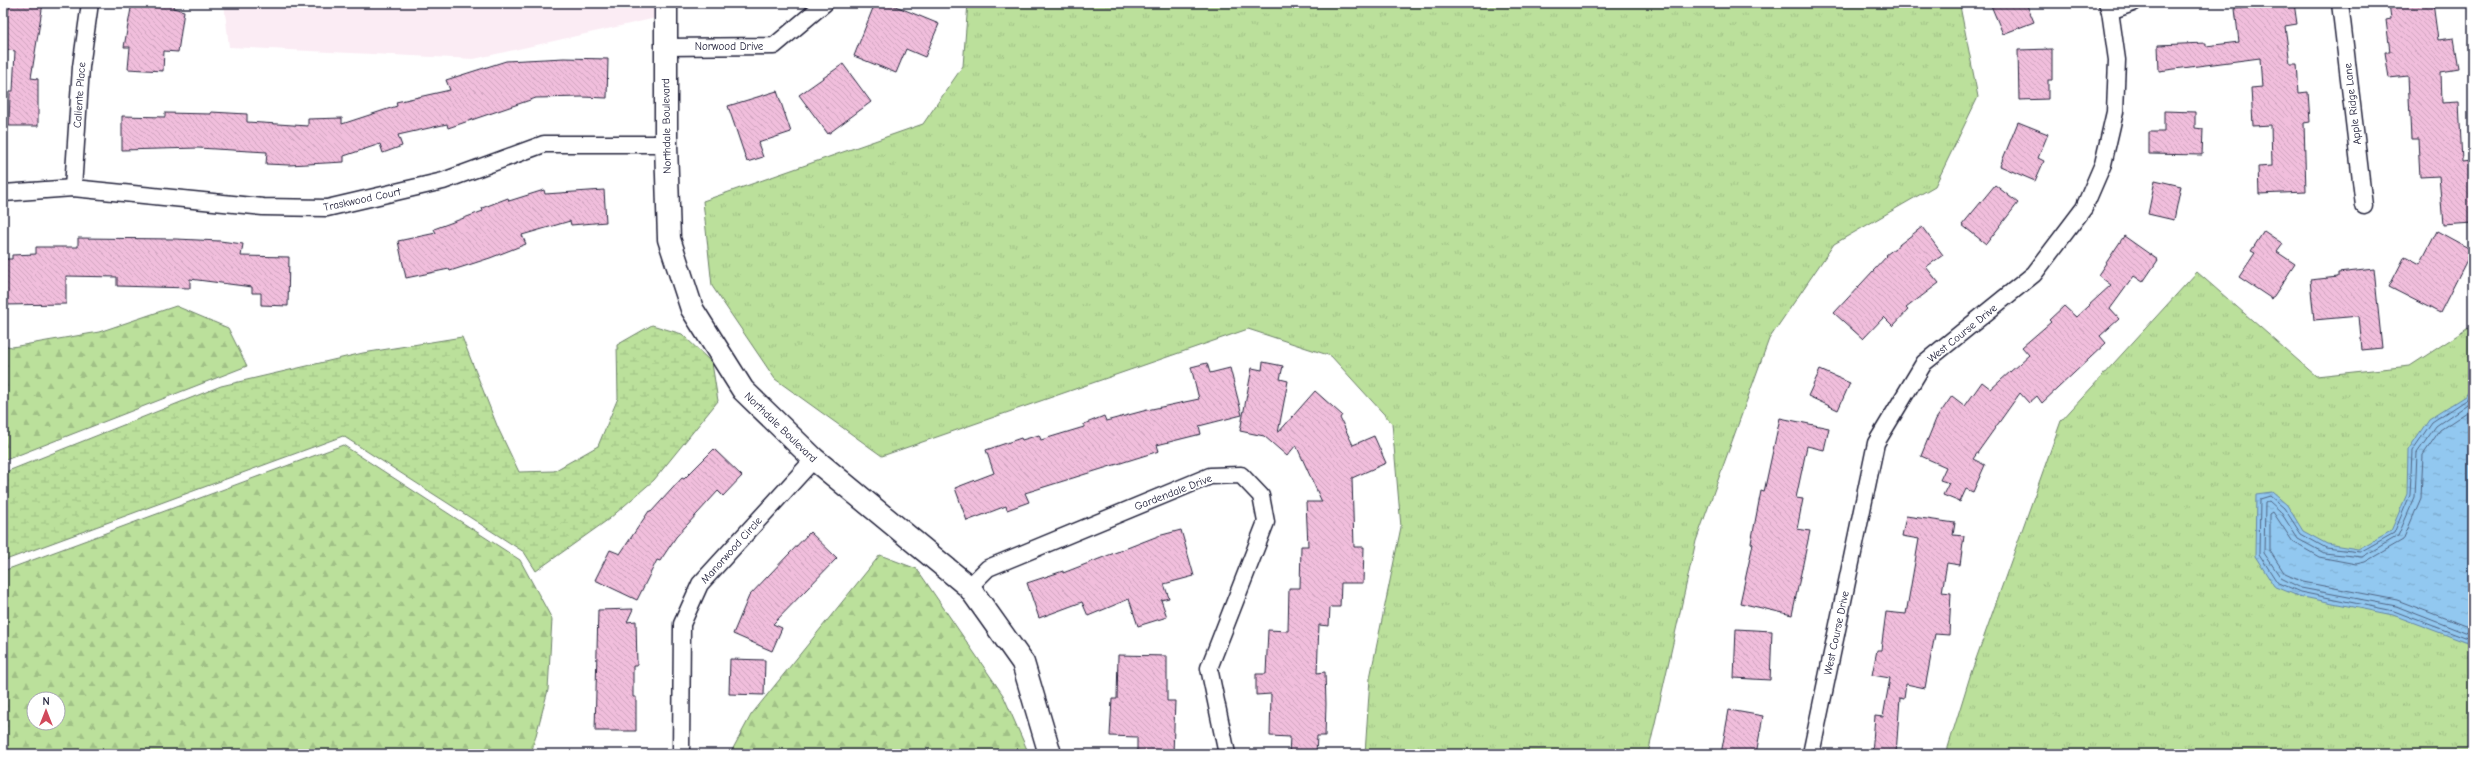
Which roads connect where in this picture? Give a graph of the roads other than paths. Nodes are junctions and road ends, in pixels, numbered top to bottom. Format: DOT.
graph roads {
  1 [pos="90,3"];
  2 [pos="666,3"];
  3 [pos="825,3"];
  4 [pos="2132,3"];
  5 [pos="2340,3"];
  6 [pos="2108,7"];
  7 [pos="665,46"];
  8 [pos="666,144"];
  9 [pos="73,188"];
  10 [pos="4,193"];
  11 [pos="2364,206"];
  12 [pos="814,459"];
  13 [pos="969,587"];
  14 [pos="681,754"];
  15 [pos="1050,754"];
  16 [pos="1227,754"];
  17 [pos="1811,754"];
  1 -- 9 [label="street, Caliente Place"];
  2 -- 7 [label="street, Northdale Boulevard"];
  3 -- 7 [label="street, Norwood Drive"];
  4 -- 6 [label="street"];
  5 -- 11 [label="street, Apple Ridge Lane"];
  6 -- 17 [label="street, West Course Drive"];
  7 -- 8 [label="street, Northdale Boulevard"];
  8 -- 9 [label="street, Traskwood Court"];
  8 -- 12 [label="street, Northdale Boulevard"];
  9 -- 10 [label="street, Traskwood Court"];
  12 -- 13 [label="street, Northdale Boulevard"];
  12 -- 14 [label="street, Manorwood Circle"];
  13 -- 15 [label="street, Northdale Boulevard"];
  13 -- 16 [label="street, Gardendale Drive"];
}
